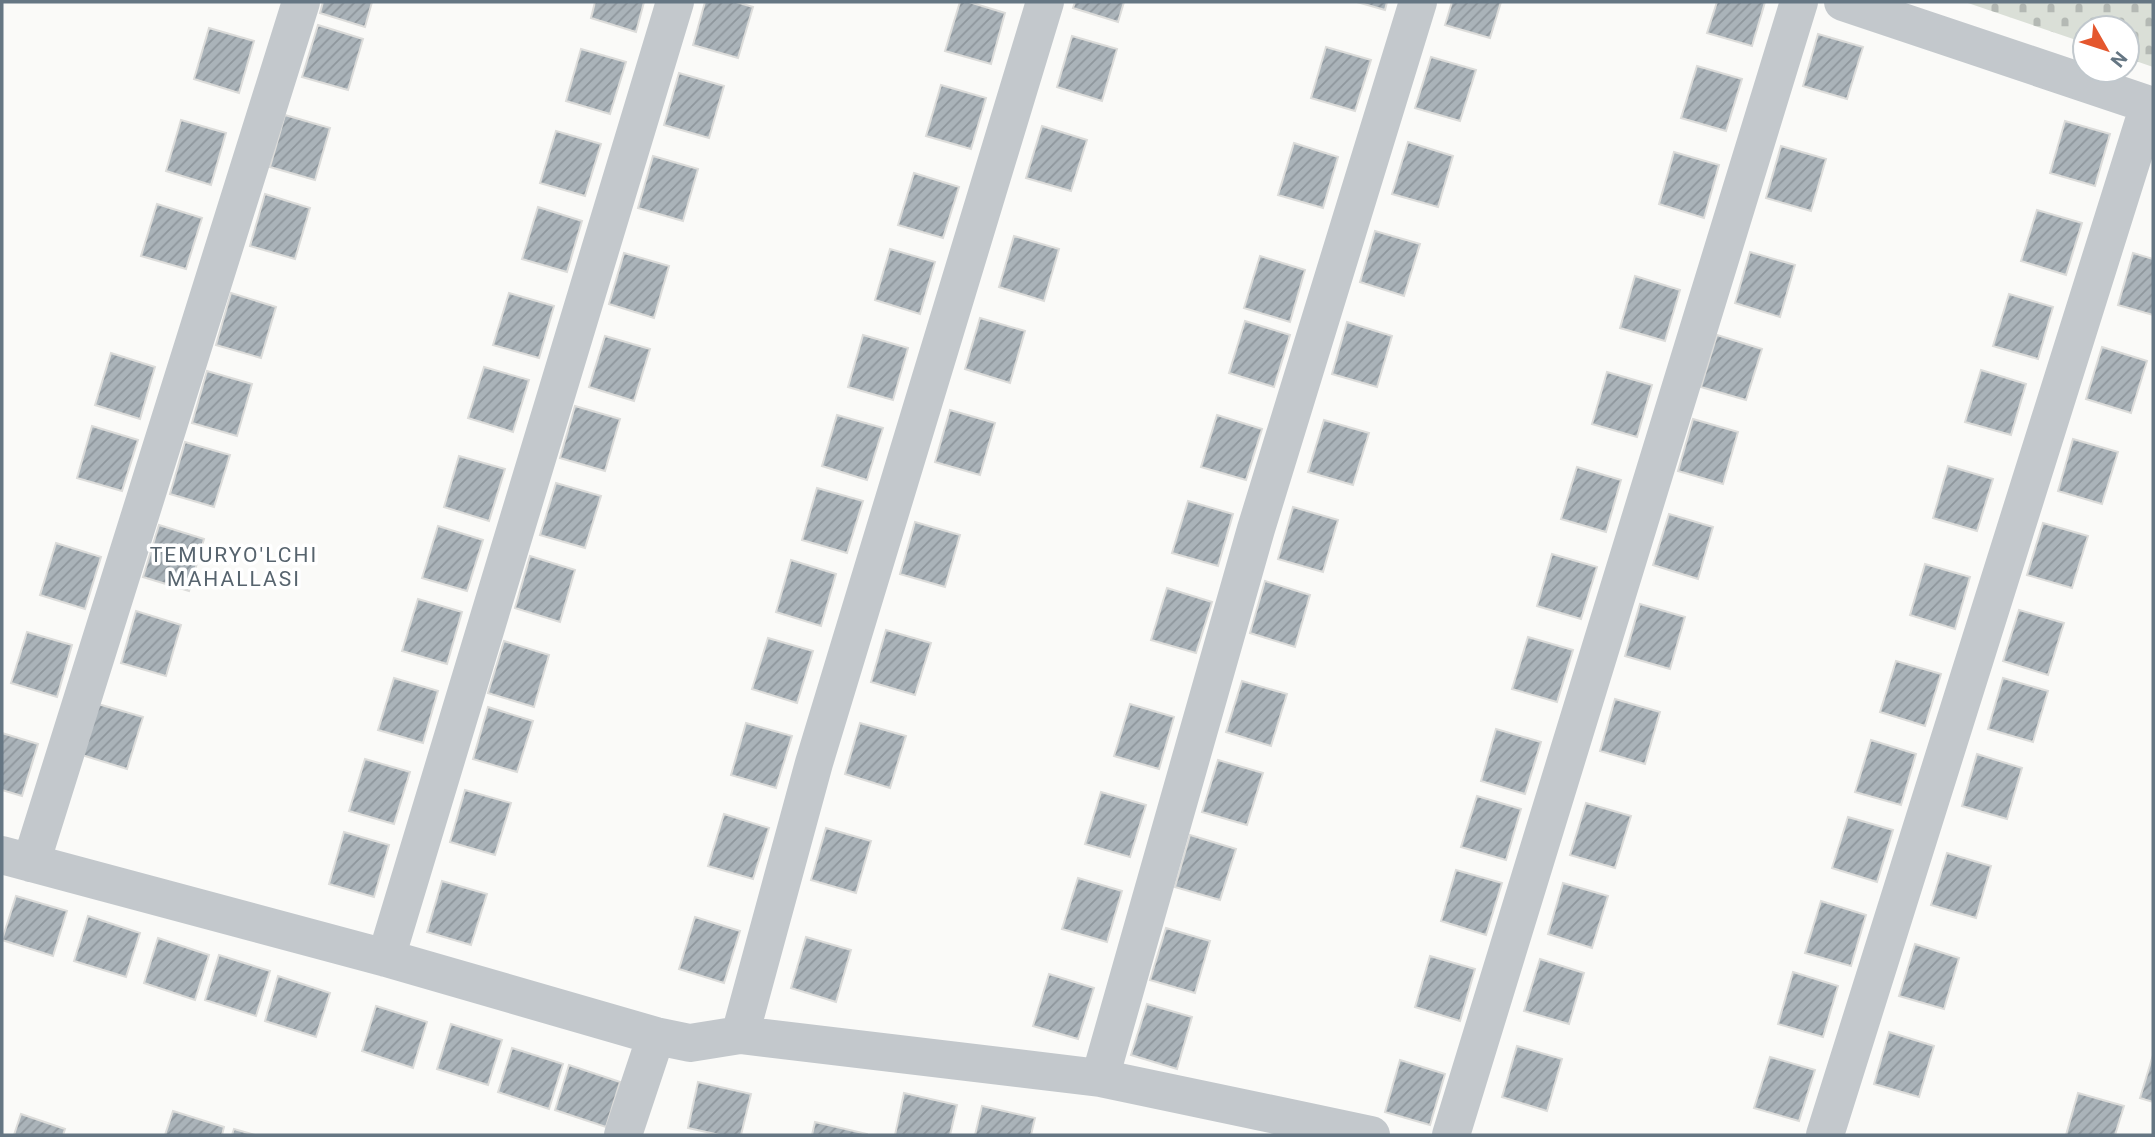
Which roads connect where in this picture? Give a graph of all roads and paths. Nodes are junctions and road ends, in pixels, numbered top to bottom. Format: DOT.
graph roads {
  1 [pos="301,2"];
  2 [pos="676,2"];
  3 [pos="1045,2"];
  4 [pos="1418,2"];
  5 [pos="1799,2"];
  6 [pos="1843,2"];
  7 [pos="2151,106"];
  8 [pos="17,859"];
  9 [pos="386,958"];
  10 [pos="740,1035"];
  11 [pos="656,1036"];
  12 [pos="1100,1078"];
  13 [pos="623,1135"];
  14 [pos="1371,1135"];
  15 [pos="1451,1135"];
  16 [pos="1825,1135"];
  1 -- 8 [label="street"];
  2 -- 9 [label="street"];
  3 -- 10 [label="street"];
  4 -- 12 [label="street"];
  5 -- 15 [label="street"];
  6 -- 7 [label="street"];
  7 -- 16 [label="street"];
  8 -- 9 [label="street"];
  9 -- 11 [label="street"];
  10 -- 11 [label="street"];
  10 -- 12 [label="street"];
  11 -- 13 [label="street"];
  12 -- 14 [label="street"];
}
